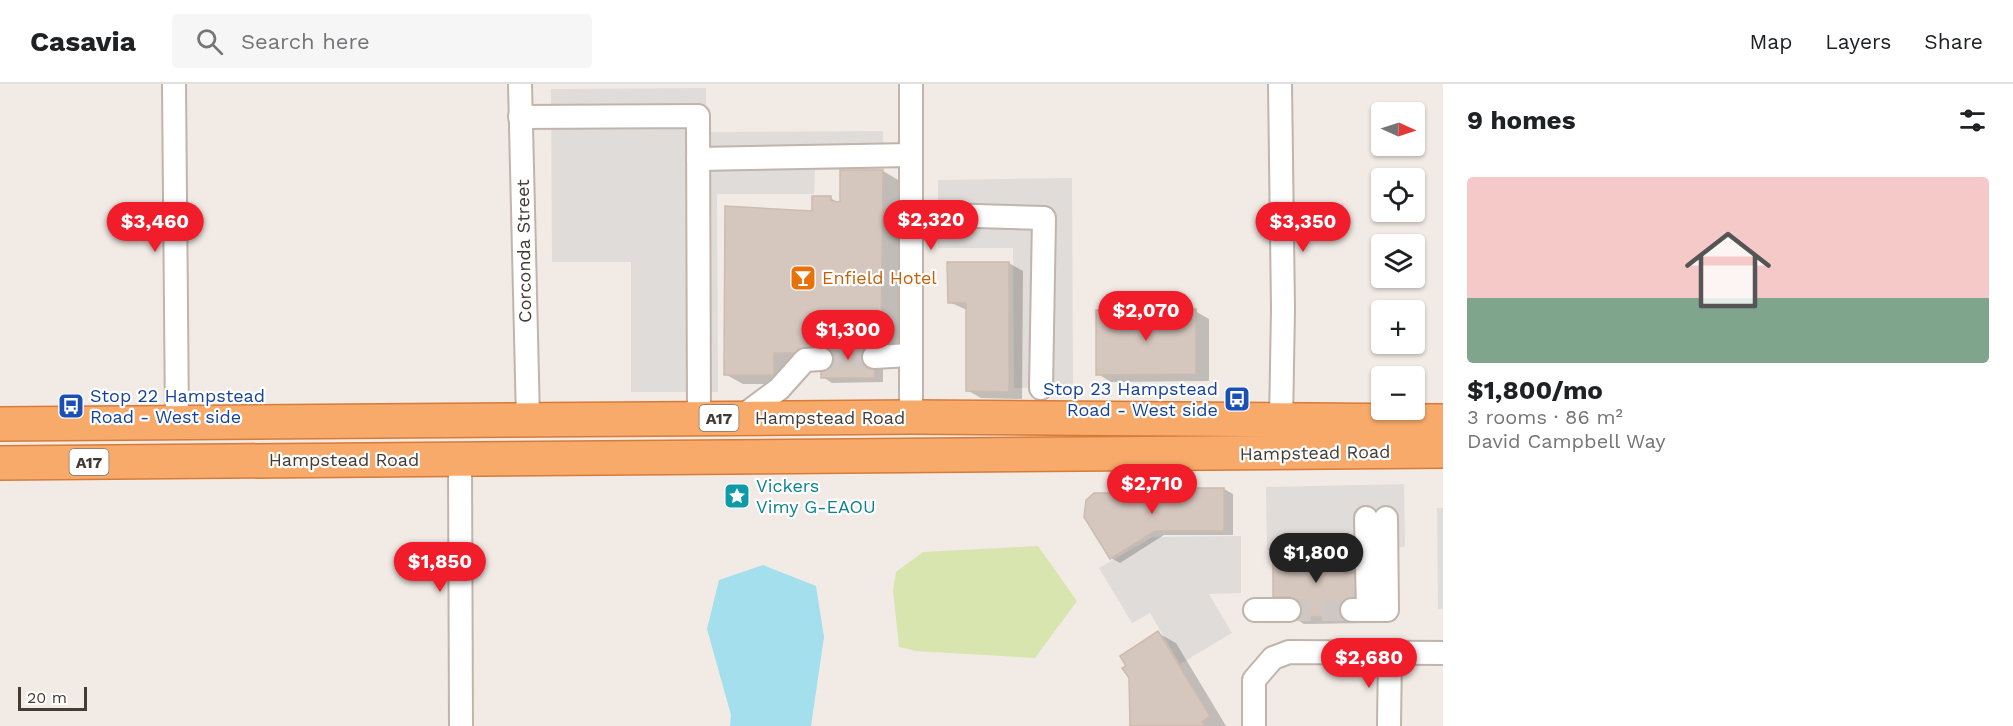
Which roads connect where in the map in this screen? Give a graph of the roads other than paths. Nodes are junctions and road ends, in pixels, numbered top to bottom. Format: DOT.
graph roads {
  1 [pos="174,84"];
  2 [pos="519,84"];
  3 [pos="911,84"];
  4 [pos="1280,84"];
  5 [pos="520,117"];
  6 [pos="911,155"];
  7 [pos="698,159"];
  8 [pos="911,214"];
  9 [pos="911,355"];
  10 [pos="874,357"];
  11 [pos="821,359"];
  12 [pos="1041,388"];
  13 [pos="911,417"];
  14 [pos="699,418"];
  15 [pos="740,418"];
  16 [pos="460,419"];
  17 [pos="528,419"];
  18 [pos="177,420"];
  19 [pos="1443,421"];
  20 [pos="1281,422"];
  21 [pos="0,424"];
  22 [pos="1443,451"];
  23 [pos="911,458"];
  24 [pos="460,459"];
  25 [pos="529,459"];
  26 [pos="177,460"];
  27 [pos="0,463"];
  28 [pos="1376,518"];
  29 [pos="1255,610"];
  30 [pos="1289,610"];
  31 [pos="1360,610"];
  32 [pos="1390,652"];
  33 [pos="1443,653"];
  34 [pos="461,726"];
  35 [pos="1254,726"];
  36 [pos="1389,726"];
  1 -- 18 [label="street"];
  2 -- 5 [label="street, Corconda Street"];
  3 -- 6 [label="street"];
  4 -- 20 [label="street"];
  5 -- 7 [label="street"];
  5 -- 17 [label="street, Corconda Street"];
  6 -- 7 [label="street"];
  6 -- 8 [label="street"];
  7 -- 14 [label="street"];
  8 -- 9 [label="street"];
  8 -- 12 [label="street"];
  9 -- 10 [label="street"];
  9 -- 13 [label="street"];
  11 -- 15 [label="street"];
  13 -- 15 [label="highway, Hampstead Road / A17"];
  13 -- 20 [label="highway, Hampstead Road / A17"];
  13 -- 23 [label="highway"];
  14 -- 15 [label="highway, Hampstead Road / A17"];
  14 -- 17 [label="highway, Hampstead Road / A17"];
  16 -- 17 [label="highway, Hampstead Road / A17"];
  16 -- 18 [label="highway, Hampstead Road / A17"];
  16 -- 24 [label="highway"];
  17 -- 25 [label="highway"];
  18 -- 21 [label="highway, Hampstead Road / A17"];
  18 -- 26 [label="highway"];
  19 -- 20 [label="highway, Hampstead Road / A17"];
  22 -- 23 [label="highway, Hampstead Road / A17"];
  23 -- 25 [label="highway, Hampstead Road / A17"];
  24 -- 25 [label="highway, Hampstead Road / A17"];
  24 -- 26 [label="highway, Hampstead Road / A17"];
  24 -- 34 [label="street"];
  26 -- 27 [label="highway, Hampstead Road / A17"];
  28 -- 31 [label="street"];
  29 -- 30 [label="street"];
  32 -- 33 [label="street"];
  32 -- 35 [label="street"];
  32 -- 36 [label="street"];
}
